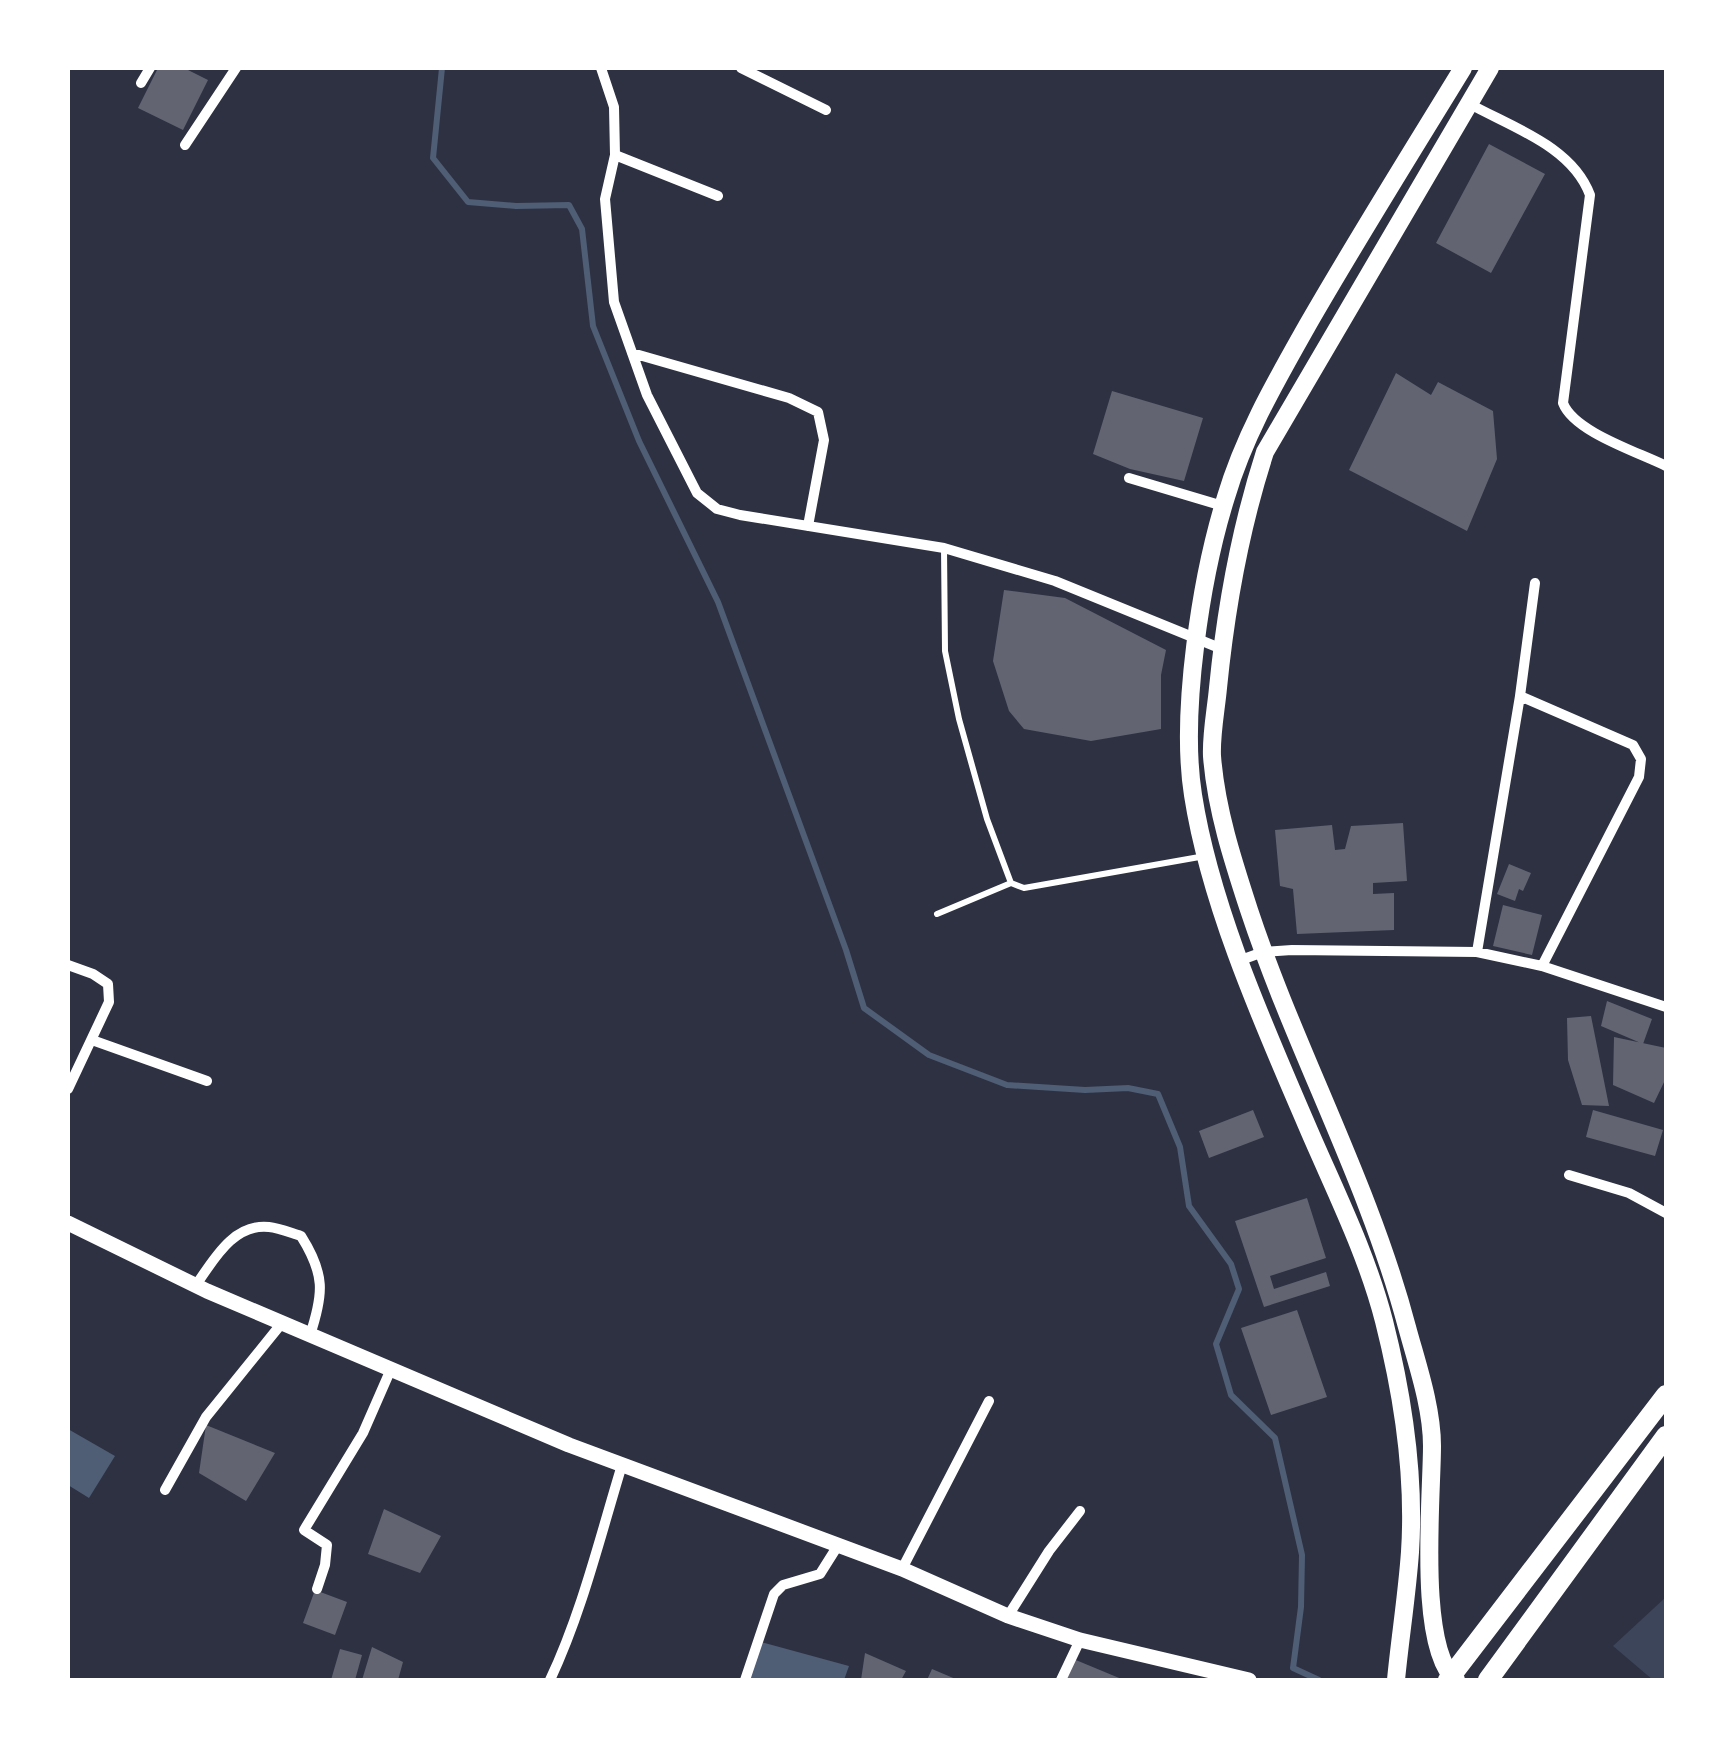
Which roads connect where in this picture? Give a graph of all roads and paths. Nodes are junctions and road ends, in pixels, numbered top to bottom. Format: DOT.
graph roads {
  1 [pos="150,68"];
  2 [pos="236,68"];
  3 [pos="601,68"];
  4 [pos="741,68"];
  5 [pos="1463,68"];
  6 [pos="1490,68"];
  7 [pos="141,83"];
  8 [pos="1468,103"];
  9 [pos="826,110"];
  10 [pos="185,145"];
  11 [pos="615,155"];
  12 [pos="718,196"];
  13 [pos="632,353"];
  14 [pos="1666,466"];
  15 [pos="1129,478"];
  16 [pos="1223,506"];
  17 [pos="808,526"];
  18 [pos="944,548"];
  19 [pos="1535,582"];
  20 [pos="1198,639"];
  21 [pos="1222,649"];
  22 [pos="1520,696"];
  23 [pos="1206,856"];
  24 [pos="1011,884"];
  25 [pos="938,914"];
  26 [pos="1263,952"];
  27 [pos="1477,952"];
  28 [pos="1241,960"];
  29 [pos="68,966"];
  30 [pos="1542,966"];
  31 [pos="1666,1007"];
  32 [pos="92,1040"];
  33 [pos="207,1081"];
  34 [pos="68,1089"];
  35 [pos="1569,1175"];
  36 [pos="1666,1213"];
  37 [pos="68,1223"];
  38 [pos="196,1286"];
  39 [pos="282,1323"];
  40 [pos="310,1335"];
  41 [pos="390,1369"];
  42 [pos="1666,1395"];
  43 [pos="988,1401"];
  44 [pos="1666,1436"];
  45 [pos="622,1465"];
  46 [pos="165,1490"];
  47 [pos="1080,1511"];
  48 [pos="837,1547"];
  49 [pos="902,1569"];
  50 [pos="317,1589"];
  51 [pos="1008,1616"];
  52 [pos="1080,1640"];
  53 [pos="1452,1679"];
  54 [pos="550,1680"];
  55 [pos="745,1680"];
  56 [pos="1061,1680"];
  57 [pos="1249,1680"];
  58 [pos="1396,1680"];
  59 [pos="1488,1680"];
  1 -- 7 [label="street"];
  2 -- 10 [label="street"];
  3 -- 11 [label="street"];
  4 -- 9 [label="street"];
  5 -- 16 [label="main road"];
  6 -- 8 [label="main road"];
  8 -- 14 [label="street"];
  8 -- 21 [label="main road"];
  11 -- 12 [label="street"];
  11 -- 13 [label="street"];
  13 -- 17 [label="street"];
  13 -- 17 [label="street"];
  15 -- 16 [label="street"];
  16 -- 20 [label="main road"];
  17 -- 18 [label="street"];
  18 -- 20 [label="street"];
  18 -- 24 [label="lane"];
  19 -- 22 [label="street"];
  20 -- 21 [label="street"];
  20 -- 23 [label="main road"];
  21 -- 26 [label="main road"];
  22 -- 27 [label="street"];
  22 -- 30 [label="street"];
  23 -- 24 [label="lane"];
  23 -- 28 [label="main road"];
  24 -- 25 [label="lane"];
  26 -- 27 [label="street"];
  26 -- 28 [label="street"];
  26 -- 53 [label="main road"];
  27 -- 30 [label="street"];
  28 -- 58 [label="main road"];
  29 -- 32 [label="street"];
  30 -- 31 [label="street"];
  32 -- 33 [label="street"];
  32 -- 34 [label="street"];
  35 -- 36 [label="street"];
  37 -- 38 [label="street"];
  38 -- 39 [label="street"];
  38 -- 40 [label="street"];
  39 -- 40 [label="street"];
  39 -- 46 [label="street"];
  40 -- 41 [label="street"];
  41 -- 45 [label="street"];
  41 -- 50 [label="street"];
  42 -- 53 [label="main road"];
  43 -- 49 [label="street"];
  44 -- 59 [label="main road"];
  45 -- 48 [label="street"];
  45 -- 54 [label="street"];
  47 -- 51 [label="street"];
  48 -- 49 [label="street"];
  48 -- 55 [label="street"];
  49 -- 51 [label="street"];
  51 -- 52 [label="street"];
  52 -- 56 [label="street"];
  52 -- 57 [label="street"];
}
